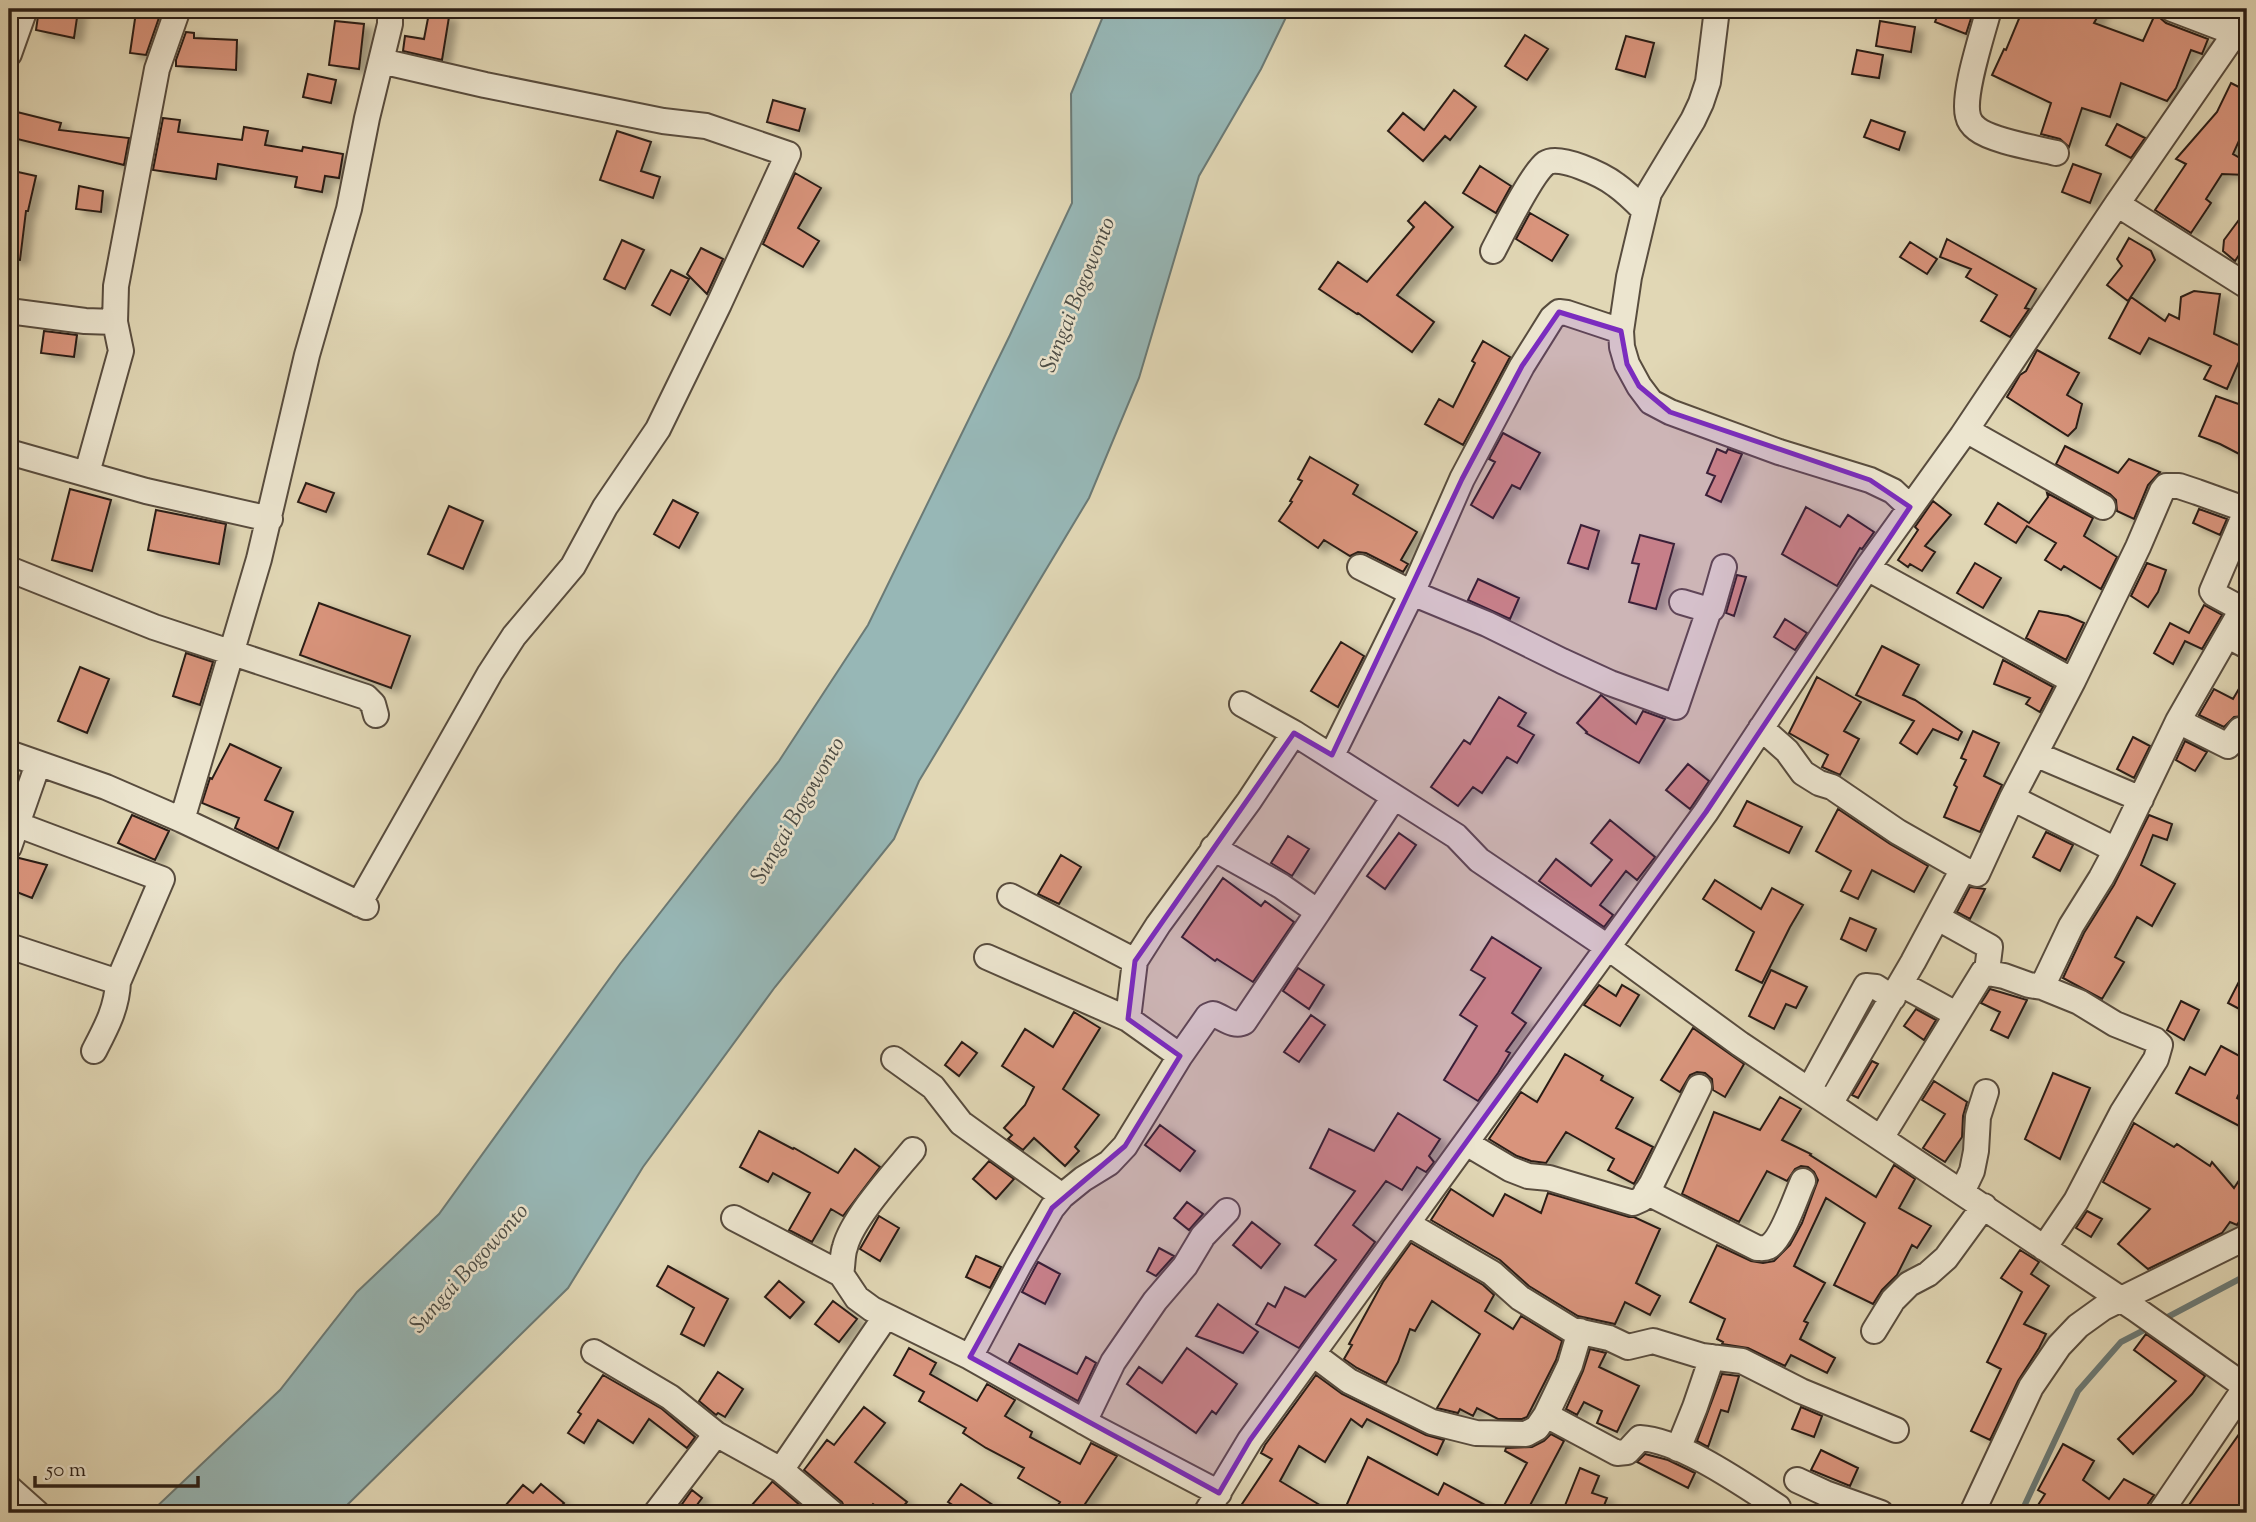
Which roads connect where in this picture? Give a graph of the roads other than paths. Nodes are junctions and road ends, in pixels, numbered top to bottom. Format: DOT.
graph roads {
  1 [pos="25,9"];
  2 [pos="178,9"];
  3 [pos="386,9"];
  4 [pos="1717,9"];
  5 [pos="1989,9"];
  6 [pos="2172,9"];
  7 [pos="2241,24"];
  8 [pos="9,54"];
  9 [pos="381,61"];
  10 [pos="2056,153"];
  11 [pos="2117,204"];
  12 [pos="1644,210"];
  13 [pos="1493,251"];
  14 [pos="2247,286"];
  15 [pos="9,311"];
  16 [pos="115,322"];
  17 [pos="1621,331"];
  18 [pos="1966,430"];
  19 [pos="9,452"];
  20 [pos="87,473"];
  21 [pos="1910,507"];
  22 [pos="2103,507"];
  23 [pos="2247,510"];
  24 [pos="270,519"];
  25 [pos="1360,567"];
  26 [pos="1724,567"];
  27 [pos="1867,568"];
  28 [pos="9,569"];
  29 [pos="1412,593"];
  30 [pos="1682,602"];
  31 [pos="1709,610"];
  32 [pos="2237,641"];
  33 [pos="232,653"];
  34 [pos="2073,681"];
  35 [pos="1242,704"];
  36 [pos="376,715"];
  37 [pos="2179,721"];
  38 [pos="1761,728"];
  39 [pos="2247,731"];
  40 [pos="1294,733"];
  41 [pos="9,753"];
  42 [pos="2035,754"];
  43 [pos="1332,755"];
  44 [pos="38,764"];
  45 [pos="1394,797"];
  46 [pos="2012,798"];
  47 [pos="2141,799"];
  48 [pos="182,820"];
  49 [pos="12,835"];
  50 [pos="1213,848"];
  51 [pos="2116,850"];
  52 [pos="1963,869"];
  53 [pos="1010,896"];
  54 [pos="1318,912"];
  55 [pos="1938,918"];
  56 [pos="9,946"];
  57 [pos="1606,946"];
  58 [pos="987,957"];
  59 [pos="1135,961"];
  60 [pos="1987,971"];
  61 [pos="118,982"];
  62 [pos="2042,987"];
  63 [pos="1897,990"];
  64 [pos="1956,1014"];
  65 [pos="1128,1019"];
  66 [pos="94,1051"];
  67 [pos="1180,1056"];
  68 [pos="894,1059"];
  69 [pos="1699,1087"];
  70 [pos="1809,1090"];
  71 [pos="1986,1092"];
  72 [pos="1830,1104"];
  73 [pos="1881,1138"];
  74 [pos="1466,1143"];
  75 [pos="913,1150"];
  76 [pos="1803,1181"];
  77 [pos="1646,1192"];
  78 [pos="1962,1192"];
  79 [pos="1062,1196"];
  80 [pos="1984,1206"];
  81 [pos="1227,1211"];
  82 [pos="734,1218"];
  83 [pos="1408,1224"];
  84 [pos="2247,1237"];
  85 [pos="2043,1248"];
  86 [pos="841,1275"];
  87 [pos="2128,1304"];
  88 [pos="887,1316"];
  89 [pos="1580,1331"];
  90 [pos="1874,1331"];
  91 [pos="594,1352"];
  92 [pos="1313,1354"];
  93 [pos="970,1357"];
  94 [pos="1712,1357"];
  95 [pos="2246,1386"];
  96 [pos="1546,1415"];
  97 [pos="1084,1422"];
  98 [pos="1896,1430"];
  99 [pos="716,1434"];
  100 [pos="1678,1450"];
  101 [pos="781,1470"];
  102 [pos="1797,1480"];
  103 [pos="9,1488"];
  104 [pos="1213,1503"];
  105 [pos="37,1513"];
  106 [pos="656,1513"];
  107 [pos="832,1513"];
  108 [pos="1779,1513"];
  109 [pos="1881,1513"];
  110 [pos="1972,1513"];
  111 [pos="2160,1513"];
  1 -- 8 [label="street"];
  2 -- 16 [label="street"];
  3 -- 9 [label="street"];
  4 -- 12 [label="street"];
  5 -- 10 [label="street"];
  6 -- 7 [label="street"];
  7 -- 11 [label="street"];
  9 -- 24 [label="street"];
  9 -- 48 [label="street"];
  11 -- 14 [label="street"];
  11 -- 18 [label="street"];
  12 -- 13 [label="street"];
  12 -- 17 [label="street"];
  15 -- 16 [label="street"];
  16 -- 20 [label="street"];
  17 -- 21 [label="street"];
  17 -- 29 [label="street"];
  18 -- 21 [label="street"];
  18 -- 22 [label="street"];
  19 -- 20 [label="street"];
  20 -- 24 [label="street"];
  21 -- 27 [label="street"];
  23 -- 32 [label="street"];
  23 -- 34 [label="street"];
  24 -- 33 [label="street"];
  25 -- 29 [label="street"];
  26 -- 31 [label="street"];
  27 -- 34 [label="street"];
  27 -- 38 [label="street"];
  28 -- 33 [label="street"];
  29 -- 31 [label="street"];
  29 -- 43 [label="street"];
  30 -- 31 [label="street"];
  32 -- 37 [label="street"];
  33 -- 36 [label="street"];
  33 -- 48 [label="street"];
  34 -- 42 [label="street"];
  35 -- 40 [label="street"];
  37 -- 39 [label="street"];
  37 -- 47 [label="street"];
  38 -- 52 [label="street"];
  38 -- 57 [label="street"];
  40 -- 43 [label="street"];
  40 -- 50 [label="street"];
  41 -- 44 [label="street"];
  42 -- 46 [label="street"];
  42 -- 47 [label="street"];
  43 -- 45 [label="street"];
  44 -- 48 [label="street"];
  44 -- 49 [label="street"];
  45 -- 54 [label="street"];
  45 -- 57 [label="street"];
  46 -- 51 [label="street"];
  46 -- 52 [label="street"];
  47 -- 51 [label="street"];
  49 -- 61 [label="street"];
  50 -- 54 [label="street"];
  50 -- 59 [label="street"];
  51 -- 62 [label="street"];
  52 -- 55 [label="street"];
  53 -- 59 [label="street"];
  54 -- 67 [label="street"];
  55 -- 60 [label="street"];
  55 -- 63 [label="street"];
  56 -- 61 [label="street"];
  57 -- 70 [label="street"];
  57 -- 74 [label="street"];
  58 -- 65 [label="street"];
  59 -- 65 [label="street"];
  60 -- 62 [label="street"];
  60 -- 64 [label="street"];
  61 -- 66 [label="street"];
  62 -- 85 [label="street"];
  63 -- 64 [label="street"];
  63 -- 70 [label="street"];
  63 -- 72 [label="street"];
  64 -- 73 [label="street"];
  65 -- 67 [label="street"];
  67 -- 79 [label="street"];
  68 -- 79 [label="street"];
  69 -- 77 [label="street"];
  70 -- 72 [label="street"];
  71 -- 78 [label="street"];
  72 -- 73 [label="street"];
  73 -- 78 [label="street"];
  74 -- 77 [label="street"];
  74 -- 83 [label="street"];
  75 -- 86 [label="street"];
  76 -- 77 [label="street"];
  78 -- 80 [label="street"];
  79 -- 93 [label="street"];
  80 -- 85 [label="street"];
  80 -- 90 [label="street"];
  81 -- 97 [label="street"];
  82 -- 86 [label="street"];
  83 -- 89 [label="street"];
  83 -- 92 [label="street"];
  84 -- 87 [label="street"];
  85 -- 87 [label="street"];
  86 -- 88 [label="street"];
  87 -- 95 [label="street"];
  87 -- 110 [label="street"];
  88 -- 93 [label="street"];
  88 -- 101 [label="street"];
  89 -- 94 [label="street"];
  89 -- 96 [label="street"];
  91 -- 99 [label="street"];
  92 -- 96 [label="street"];
  92 -- 104 [label="street"];
  93 -- 97 [label="street"];
  94 -- 98 [label="street"];
  94 -- 100 [label="street"];
  95 -- 111 [label="street"];
  96 -- 100 [label="street"];
  97 -- 104 [label="street"];
  99 -- 101 [label="street"];
  99 -- 106 [label="street"];
  100 -- 108 [label="street"];
  101 -- 107 [label="street"];
  102 -- 109 [label="street"];
  103 -- 105 [label="street"];
}
